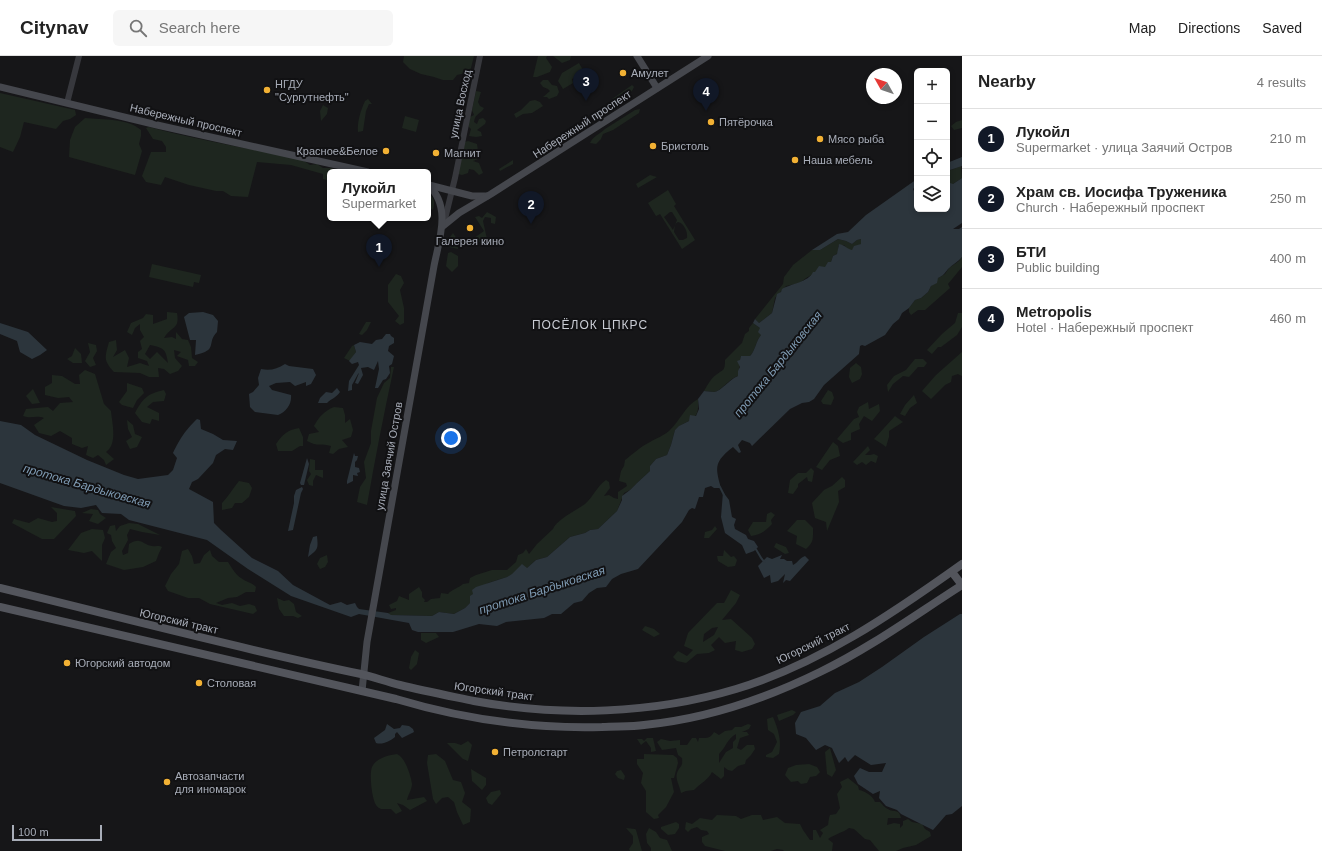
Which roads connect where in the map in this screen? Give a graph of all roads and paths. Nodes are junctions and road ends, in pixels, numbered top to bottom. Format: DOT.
graph roads {
  1 [pos="78,56"];
  2 [pos="480,56"];
  3 [pos="637,56"];
  4 [pos="708,56"];
  5 [pos="0,87"];
  6 [pos="657,88"];
  7 [pos="68,103"];
  8 [pos="355,169"];
  9 [pos="431,186"];
  10 [pos="431,188"];
  11 [pos="451,191"];
  12 [pos="487,196"];
  13 [pos="443,226"];
  14 [pos="962,564"];
  15 [pos="952,572"];
  16 [pos="962,585"];
  17 [pos="0,588"];
  18 [pos="0,607"];
  19 [pos="364,675"];
  20 [pos="362,691"];
  1 -- 7 [label="street"];
  2 -- 11 [label="street, улица Восход"];
  3 -- 6 [label="main road"];
  4 -- 6 [label="main road, Набережный проспект"];
  5 -- 7 [label="main road, Набережный проспект"];
  6 -- 12 [label="main road, Набережный проспект"];
  7 -- 8 [label="main road, Набережный проспект"];
  9 -- 11 [label="main road"];
  10 -- 13 [label="main road, улица Заячий Остров"];
  11 -- 12 [label="main road"];
  11 -- 13 [label="street, улица Восход"];
  12 -- 13 [label="main road, Набережный проспект"];
  13 -- 19 [label="main road, улица Заячий Остров"];
  14 -- 15 [label="main road, Югорский тракт"];
  15 -- 16 [label="main road"];
  15 -- 19 [label="main road, Югорский тракт"];
  16 -- 20 [label="main road"];
  17 -- 19 [label="main road, Югорский тракт"];
  18 -- 20 [label="main road"];
  19 -- 20 [label="main road, улица Заячий Остров"];
}
